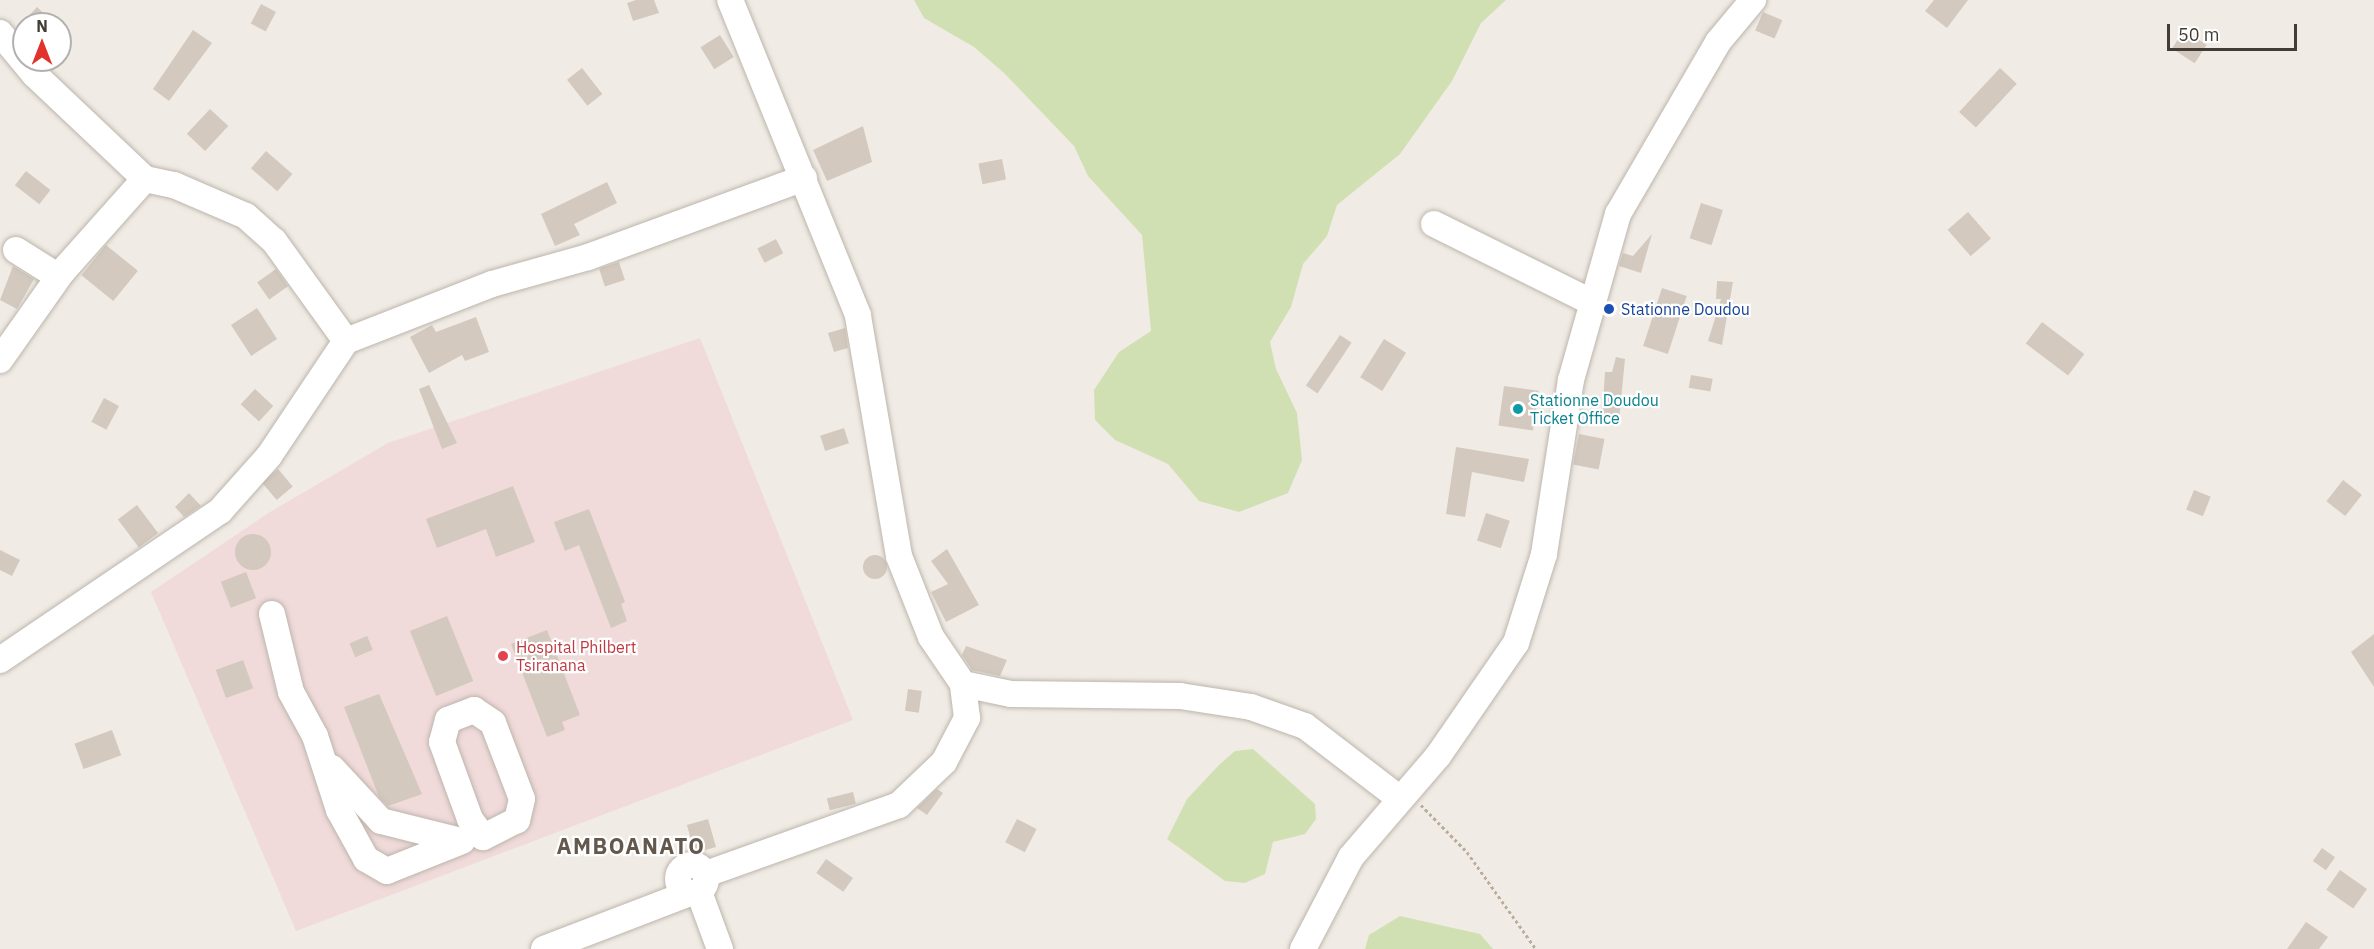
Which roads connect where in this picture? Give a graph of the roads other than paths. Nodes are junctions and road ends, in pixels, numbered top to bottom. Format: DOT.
graph roads {
  1 [pos="730,0"];
  2 [pos="1754,0"];
  3 [pos="0,33"];
  4 [pos="804,178"];
  5 [pos="145,179"];
  6 [pos="1434,224"];
  7 [pos="16,250"];
  8 [pos="62,272"];
  9 [pos="1593,303"];
  10 [pos="346,341"];
  11 [pos="0,360"];
  12 [pos="272,614"];
  13 [pos="0,660"];
  14 [pos="963,684"];
  15 [pos="323,755"];
  16 [pos="1404,795"];
  17 [pos="472,839"];
  18 [pos="698,887"];
  19 [pos="544,949"];
  20 [pos="720,949"];
  21 [pos="1303,949"];
  1 -- 4 [label="street"];
  2 -- 9 [label="street"];
  3 -- 5 [label="street"];
  4 -- 10 [label="street"];
  4 -- 14 [label="street"];
  5 -- 8 [label="street"];
  5 -- 10 [label="street"];
  6 -- 9 [label="street"];
  7 -- 8 [label="street"];
  8 -- 11 [label="street"];
  9 -- 16 [label="street"];
  10 -- 13 [label="street"];
  12 -- 15 [label="street"];
  14 -- 16 [label="street"];
  14 -- 18 [label="street"];
  15 -- 17 [label="street"];
  15 -- 17 [label="street"];
  16 -- 21 [label="street"];
  17 -- 17 [label="street"];
  18 -- 19 [label="street"];
  18 -- 20 [label="street"];
}
